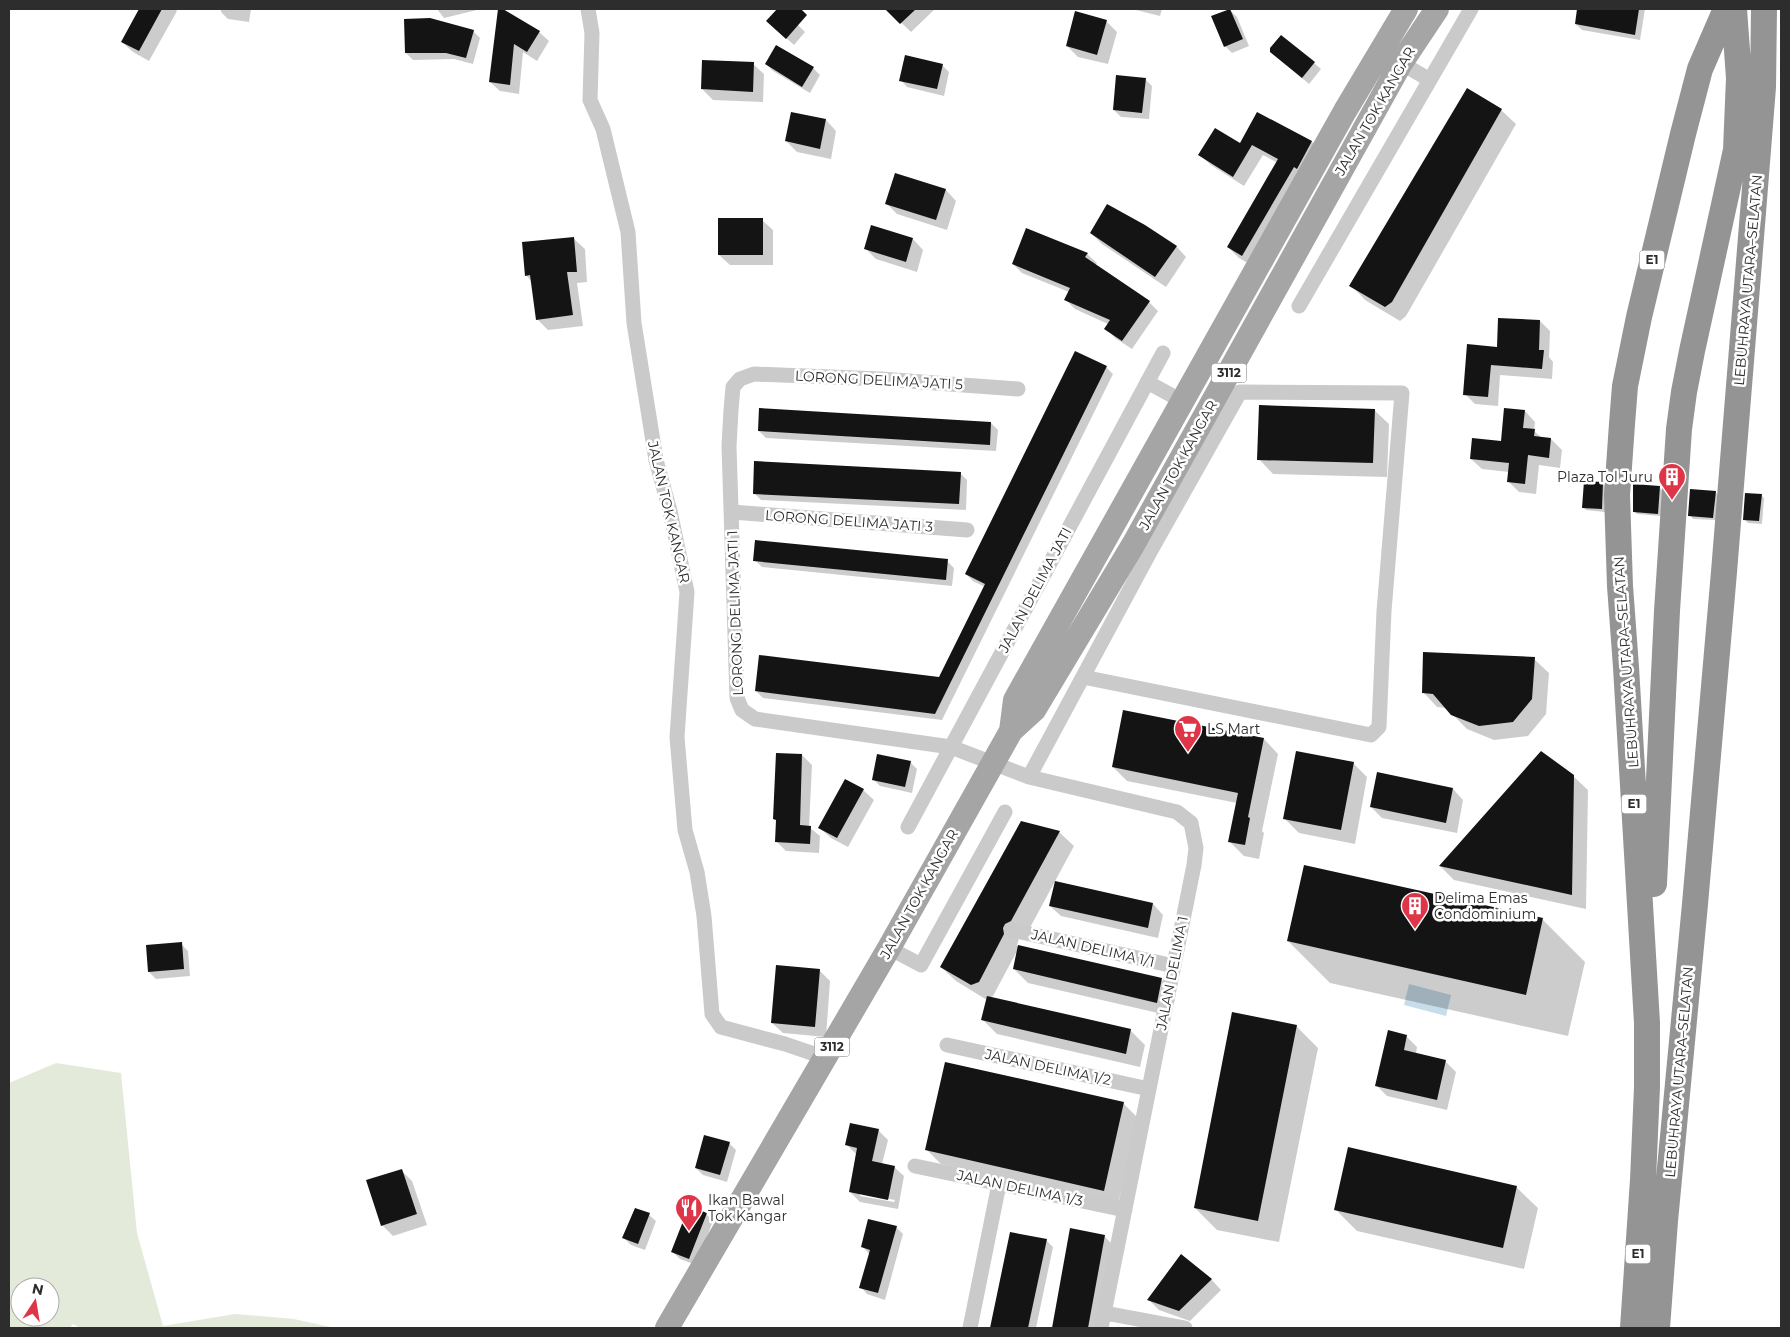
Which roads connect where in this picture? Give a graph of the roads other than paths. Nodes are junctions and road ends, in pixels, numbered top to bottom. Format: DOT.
graph roads {
  1 [pos="588,9"];
  2 [pos="1406,9"];
  3 [pos="1437,9"];
  4 [pos="1471,9"];
  5 [pos="1726,9"];
  6 [pos="1734,9"];
  7 [pos="1764,9"];
  8 [pos="1400,63"];
  9 [pos="1430,80"];
  10 [pos="1670,108"];
  11 [pos="1683,134"];
  12 [pos="1299,306"];
  13 [pos="1163,353"];
  14 [pos="740,379"];
  15 [pos="1147,382"];
  16 [pos="1018,389"];
  17 [pos="1182,401"];
  18 [pos="732,512"];
  19 [pos="967,530"];
  20 [pos="1142,548"];
  21 [pos="1083,677"];
  22 [pos="1011,731"];
  23 [pos="951,747"];
  24 [pos="992,764"];
  25 [pos="1029,777"];
  26 [pos="1005,812"];
  27 [pos="908,827"];
  28 [pos="1012,930"];
  29 [pos="889,948"];
  30 [pos="1174,966"];
  31 [pos="1647,1023"];
  32 [pos="947,1045"];
  33 [pos="826,1058"];
  34 [pos="1149,1089"];
  35 [pos="915,1166"];
  36 [pos="999,1184"];
  37 [pos="1125,1210"];
  38 [pos="1104,1313"];
  39 [pos="667,1328"];
  40 [pos="970,1328"];
  41 [pos="1102,1328"];
  42 [pos="1185,1328"];
  43 [pos="1633,1328"];
  44 [pos="1657,1328"];
  1 -- 33 [label="street, JALAN TOK KANGAR"];
  2 -- 17 [label="main road, JALAN TOK KANGAR / 3112"];
  3 -- 8 [label="main road, JALAN TOK KANGAR / 3112"];
  4 -- 9 [label="street"];
  5 -- 11 [label="highway, LEBUHRAYA UTARA–SELATAN / E1"];
  6 -- 31 [label="highway"];
  7 -- 44 [label="highway, LEBUHRAYA UTARA–SELATAN / E1"];
  8 -- 9 [label="street"];
  8 -- 20 [label="main road, JALAN TOK KANGAR / 3112"];
  9 -- 12 [label="street"];
  10 -- 11 [label="highway"];
  11 -- 31 [label="highway, LEBUHRAYA UTARA–SELATAN / E1"];
  13 -- 15 [label="street, JALAN DELIMA JATI"];
  14 -- 16 [label="street, LORONG DELIMA JATI 5"];
  14 -- 18 [label="street, LORONG DELIMA JATI 1"];
  15 -- 17 [label="street"];
  15 -- 23 [label="street, JALAN DELIMA JATI"];
  17 -- 22 [label="main road, JALAN TOK KANGAR / 3112"];
  18 -- 19 [label="street, LORONG DELIMA JATI 3"];
  18 -- 23 [label="street, LORONG DELIMA JATI 1"];
  20 -- 21 [label="street"];
  20 -- 21 [label="street"];
  20 -- 22 [label="main road, JALAN TOK KANGAR / 3112"];
  21 -- 25 [label="street"];
  22 -- 24 [label="main road, JALAN TOK KANGAR / 3112"];
  23 -- 24 [label="street, LORONG DELIMA JATI 1"];
  23 -- 27 [label="street, JALAN DELIMA JATI"];
  24 -- 25 [label="street, JALAN DELIMA 1"];
  24 -- 29 [label="main road, JALAN TOK KANGAR / 3112"];
  25 -- 30 [label="street, JALAN DELIMA 1"];
  26 -- 29 [label="street"];
  28 -- 30 [label="street, JALAN DELIMA 1/1"];
  29 -- 33 [label="main road, JALAN TOK KANGAR / 3112"];
  30 -- 34 [label="street, JALAN DELIMA 1"];
  31 -- 43 [label="highway, LEBUHRAYA UTARA–SELATAN / E1"];
  32 -- 34 [label="street, JALAN DELIMA 1/2"];
  33 -- 39 [label="main road, JALAN TOK KANGAR / 3112"];
  34 -- 37 [label="street, JALAN DELIMA 1"];
  35 -- 36 [label="street, JALAN DELIMA 1/3"];
  36 -- 37 [label="street, JALAN DELIMA 1/3"];
  36 -- 40 [label="street"];
  37 -- 38 [label="street, JALAN DELIMA 1"];
  38 -- 41 [label="street, JALAN DELIMA 1"];
  38 -- 42 [label="street"];
}
